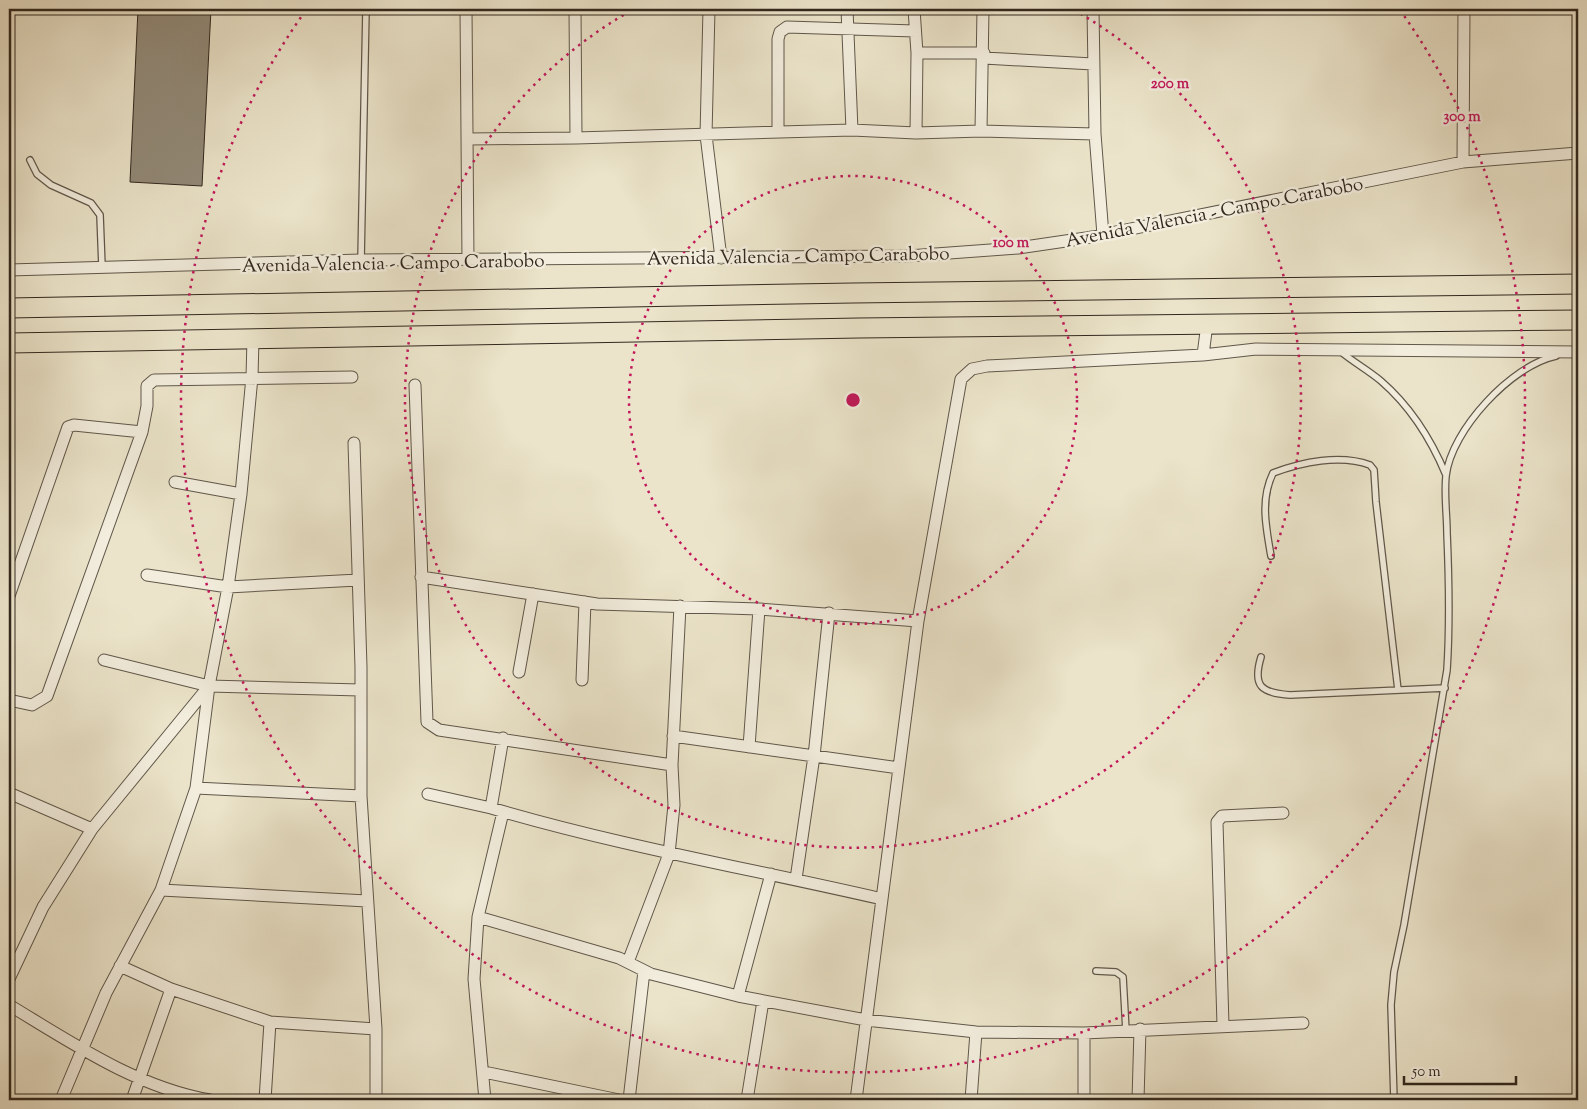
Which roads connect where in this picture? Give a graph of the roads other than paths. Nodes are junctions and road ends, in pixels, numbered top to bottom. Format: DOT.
graph roads {
  1 [pos="366,9"];
  2 [pos="466,9"];
  3 [pos="575,9"];
  4 [pos="709,9"];
  5 [pos="847,9"];
  6 [pos="914,9"];
  7 [pos="983,9"];
  8 [pos="1093,9"];
  9 [pos="1464,9"];
  10 [pos="848,30"];
  11 [pos="915,31"];
  12 [pos="917,53"];
  13 [pos="984,55"];
  14 [pos="1093,64"];
  15 [pos="852,130"];
  16 [pos="982,131"];
  17 [pos="778,132"];
  18 [pos="916,133"];
  19 [pos="1095,134"];
  20 [pos="706,135"];
  21 [pos="576,138"];
  22 [pos="468,139"];
  23 [pos="1578,153"];
  24 [pos="30,160"];
  25 [pos="1463,162"];
  26 [pos="1103,235"];
  27 [pos="721,258"];
  28 [pos="361,260"];
  29 [pos="468,261"];
  30 [pos="102,267"];
  31 [pos="9,270"];
  32 [pos="1578,284"];
  33 [pos="9,308"];
  34 [pos="1578,320"];
  35 [pos="1207,324"];
  36 [pos="253,339"];
  37 [pos="9,343"];
  38 [pos="1340,351"];
  39 [pos="1576,352"];
  40 [pos="1203,355"];
  41 [pos="252,377"];
  42 [pos="352,377"];
  43 [pos="415,385"];
  44 [pos="142,432"];
  45 [pos="354,443"];
  46 [pos="1446,475"];
  47 [pos="175,482"];
  48 [pos="241,494"];
  49 [pos="1272,556"];
  50 [pos="148,575"];
  51 [pos="421,577"];
  52 [pos="358,580"];
  53 [pos="228,587"];
  54 [pos="533,594"];
  55 [pos="9,596"];
  56 [pos="584,602"];
  57 [pos="680,606"];
  58 [pos="759,609"];
  59 [pos="829,613"];
  60 [pos="918,621"];
  61 [pos="1261,657"];
  62 [pos="104,660"];
  63 [pos="519,672"];
  64 [pos="582,680"];
  65 [pos="209,686"];
  66 [pos="1445,688"];
  67 [pos="360,690"];
  68 [pos="1398,690"];
  69 [pos="9,700"];
  70 [pos="674,736"];
  71 [pos="503,738"];
  72 [pos="749,747"];
  73 [pos="814,756"];
  74 [pos="672,765"];
  75 [pos="899,768"];
  76 [pos="196,788"];
  77 [pos="9,793"];
  78 [pos="428,794"];
  79 [pos="361,796"];
  80 [pos="497,810"];
  81 [pos="1282,813"];
  82 [pos="92,829"];
  83 [pos="669,854"];
  84 [pos="772,874"];
  85 [pos="796,879"];
  86 [pos="162,890"];
  87 [pos="882,898"];
  88 [pos="367,901"];
  89 [pos="478,917"];
  90 [pos="628,962"];
  91 [pos="120,966"];
  92 [pos="644,971"];
  93 [pos="1096,971"];
  94 [pos="9,979"];
  95 [pos="171,989"];
  96 [pos="738,996"];
  97 [pos="763,1001"];
  98 [pos="9,1005"];
  99 [pos="866,1020"];
  100 [pos="270,1022"];
  101 [pos="1303,1023"];
  102 [pos="1223,1025"];
  103 [pos="376,1029"];
  104 [pos="1140,1029"];
  105 [pos="1126,1031"];
  106 [pos="976,1032"];
  107 [pos="1084,1033"];
  108 [pos="82,1049"];
  109 [pos="484,1072"];
  110 [pos="138,1079"];
  111 [pos="62,1100"];
  112 [pos="132,1100"];
  113 [pos="210,1100"];
  114 [pos="265,1100"];
  115 [pos="376,1100"];
  116 [pos="485,1100"];
  117 [pos="618,1100"];
  118 [pos="629,1100"];
  119 [pos="747,1100"];
  120 [pos="856,1100"];
  121 [pos="971,1100"];
  122 [pos="1084,1100"];
  123 [pos="1138,1100"];
  124 [pos="1394,1100"];
  1 -- 28 [label="lane"];
  2 -- 22 [label="street"];
  3 -- 21 [label="street"];
  4 -- 20 [label="street"];
  5 -- 10 [label="street"];
  6 -- 11 [label="street"];
  7 -- 13 [label="street"];
  8 -- 14 [label="street"];
  9 -- 25 [label="street"];
  10 -- 11 [label="street"];
  10 -- 15 [label="street"];
  10 -- 17 [label="street"];
  11 -- 12 [label="street"];
  12 -- 13 [label="street"];
  12 -- 18 [label="street"];
  13 -- 14 [label="street"];
  13 -- 16 [label="street"];
  14 -- 19 [label="street"];
  15 -- 17 [label="street"];
  15 -- 18 [label="street"];
  16 -- 18 [label="street"];
  16 -- 19 [label="street"];
  17 -- 20 [label="street"];
  19 -- 26 [label="street"];
  20 -- 21 [label="street"];
  20 -- 27 [label="street"];
  21 -- 22 [label="street"];
  22 -- 29 [label="street"];
  23 -- 25 [label="street, Avenida Valencia - Campo Carabobo"];
  24 -- 30 [label="lane"];
  25 -- 26 [label="street, Avenida Valencia - Campo Carabobo"];
  26 -- 27 [label="street, Avenida Valencia - Campo Carabobo"];
  27 -- 29 [label="street, Avenida Valencia - Campo Carabobo"];
  28 -- 29 [label="street, Avenida Valencia - Campo Carabobo"];
  28 -- 30 [label="street, Avenida Valencia - Campo Carabobo"];
  30 -- 31 [label="street, Avenida Valencia - Campo Carabobo"];
  32 -- 33 [label="highway, Avenida Valencia - Campo Carabobo"];
  34 -- 35 [label="highway"];
  35 -- 36 [label="highway"];
  35 -- 40 [label="street"];
  36 -- 37 [label="highway"];
  36 -- 41 [label="street"];
  38 -- 39 [label="street"];
  38 -- 40 [label="street"];
  38 -- 46 [label="lane"];
  39 -- 46 [label="lane"];
  40 -- 60 [label="street"];
  41 -- 42 [label="street"];
  41 -- 44 [label="street"];
  41 -- 48 [label="street"];
  43 -- 51 [label="street"];
  44 -- 55 [label="street"];
  44 -- 69 [label="street"];
  45 -- 52 [label="street"];
  46 -- 66 [label="lane"];
  47 -- 48 [label="street"];
  48 -- 53 [label="street"];
  49 -- 68 [label="lane"];
  50 -- 53 [label="street"];
  51 -- 54 [label="street"];
  51 -- 71 [label="street"];
  52 -- 53 [label="street"];
  52 -- 67 [label="street"];
  53 -- 65 [label="street"];
  54 -- 56 [label="street"];
  54 -- 63 [label="street"];
  56 -- 57 [label="street"];
  56 -- 64 [label="street"];
  57 -- 58 [label="street"];
  57 -- 70 [label="street"];
  58 -- 59 [label="street"];
  58 -- 72 [label="street"];
  59 -- 60 [label="street"];
  59 -- 73 [label="street"];
  60 -- 75 [label="street"];
  61 -- 68 [label="lane"];
  62 -- 65 [label="street"];
  65 -- 67 [label="street"];
  65 -- 76 [label="street"];
  65 -- 82 [label="street"];
  66 -- 68 [label="lane"];
  66 -- 124 [label="lane"];
  67 -- 79 [label="street"];
  70 -- 72 [label="street"];
  70 -- 74 [label="street"];
  71 -- 74 [label="street"];
  71 -- 80 [label="street"];
  72 -- 73 [label="street"];
  73 -- 75 [label="street"];
  73 -- 85 [label="street"];
  74 -- 83 [label="street"];
  75 -- 87 [label="street"];
  76 -- 79 [label="street"];
  76 -- 86 [label="street"];
  77 -- 82 [label="street"];
  78 -- 80 [label="street"];
  79 -- 88 [label="street"];
  80 -- 83 [label="street"];
  80 -- 89 [label="street"];
  81 -- 102 [label="street"];
  82 -- 94 [label="street"];
  83 -- 84 [label="street"];
  83 -- 90 [label="street"];
  84 -- 85 [label="street"];
  84 -- 96 [label="street"];
  85 -- 87 [label="street"];
  86 -- 88 [label="street"];
  86 -- 91 [label="street"];
  87 -- 99 [label="street"];
  88 -- 103 [label="street"];
  89 -- 90 [label="street"];
  89 -- 109 [label="street"];
  90 -- 92 [label="street"];
  91 -- 95 [label="street"];
  91 -- 108 [label="street"];
  92 -- 96 [label="street"];
  92 -- 118 [label="street"];
  93 -- 105 [label="lane"];
  95 -- 100 [label="street"];
  95 -- 110 [label="street"];
  96 -- 97 [label="street"];
  97 -- 99 [label="street"];
  97 -- 119 [label="street"];
  98 -- 108 [label="street"];
  99 -- 106 [label="street"];
  99 -- 120 [label="street"];
  100 -- 103 [label="street"];
  100 -- 114 [label="street"];
  101 -- 102 [label="street"];
  102 -- 104 [label="street"];
  103 -- 115 [label="street"];
  104 -- 105 [label="street"];
  104 -- 123 [label="street"];
  105 -- 107 [label="street"];
  106 -- 107 [label="street"];
  106 -- 121 [label="street"];
  107 -- 122 [label="street"];
  108 -- 110 [label="street"];
  108 -- 111 [label="street"];
  109 -- 116 [label="street"];
  109 -- 117 [label="street"];
  110 -- 112 [label="street"];
  110 -- 113 [label="street"];
}
